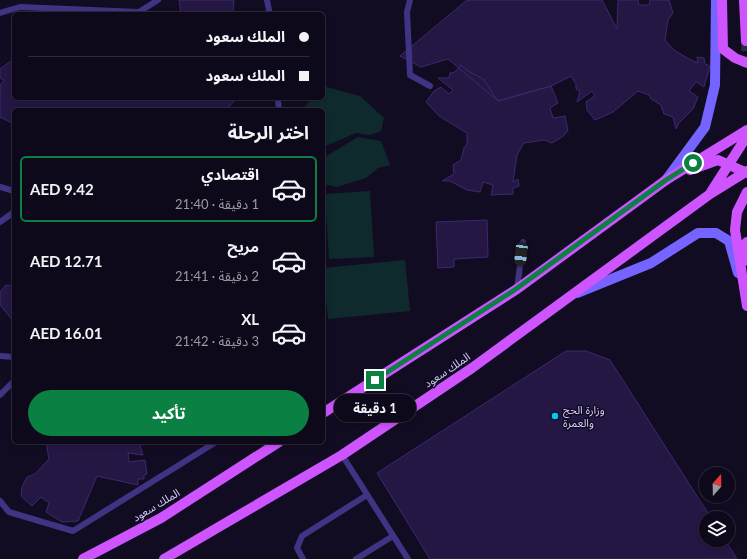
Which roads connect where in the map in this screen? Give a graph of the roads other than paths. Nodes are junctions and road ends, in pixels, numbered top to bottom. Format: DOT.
graph roads {
  1 [pos="158,0"];
  2 [pos="267,0"];
  3 [pos="410,0"];
  4 [pos="716,0"];
  5 [pos="722,0"];
  6 [pos="744,0"];
  7 [pos="268,12"];
  8 [pos="0,13"];
  9 [pos="746,41"];
  10 [pos="747,63"];
  11 [pos="430,86"];
  12 [pos="747,130"];
  13 [pos="747,136"];
  14 [pos="728,164"];
  15 [pos="746,172"];
  16 [pos="666,180"];
  17 [pos="0,187"];
  18 [pos="12,190"];
  19 [pos="747,192"];
  20 [pos="710,194"];
  21 [pos="12,213"];
  22 [pos="0,222"];
  23 [pos="523,242"];
  24 [pos="747,242"];
  25 [pos="516,289"];
  26 [pos="573,295"];
  27 [pos="747,302"];
  28 [pos="747,307"];
  29 [pos="0,356"];
  30 [pos="12,357"];
  31 [pos="12,383"];
  32 [pos="0,395"];
  33 [pos="325,413"];
  34 [pos="213,444"];
  35 [pos="275,444"];
  36 [pos="342,455"];
  37 [pos="367,495"];
  38 [pos="0,501"];
  39 [pos="393,536"];
  40 [pos="83,559"];
  41 [pos="164,559"];
  42 [pos="303,559"];
  43 [pos="356,559"];
  44 [pos="408,559"];
  1 -- 8 [label="lane"];
  2 -- 7 [label="lane"];
  3 -- 11 [label="lane"];
  4 -- 16 [label="main road"];
  5 -- 10 [label="main road"];
  6 -- 9 [label="main road"];
  12 -- 16 [label="main road"];
  13 -- 14 [label="main road"];
  14 -- 15 [label="main road"];
  14 -- 16 [label="main road"];
  14 -- 20 [label="main road"];
  15 -- 20 [label="main road, الملك سعود"];
  16 -- 25 [label="main road"];
  17 -- 18 [label="lane"];
  19 -- 28 [label="main road"];
  20 -- 26 [label="main road, الملك سعود"];
  21 -- 22 [label="lane"];
  23 -- 25 [label="lane"];
  24 -- 27 [label="main road"];
  25 -- 33 [label="main road"];
  26 -- 28 [label="main road"];
  26 -- 36 [label="main road, الملك سعود"];
  29 -- 30 [label="lane"];
  31 -- 32 [label="lane"];
  34 -- 38 [label="lane"];
  35 -- 40 [label="main road, الملك سعود"];
  36 -- 37 [label="lane"];
  36 -- 41 [label="main road, الملك سعود"];
  37 -- 39 [label="lane"];
  37 -- 42 [label="lane"];
  39 -- 43 [label="lane"];
  39 -- 44 [label="lane"];
}
